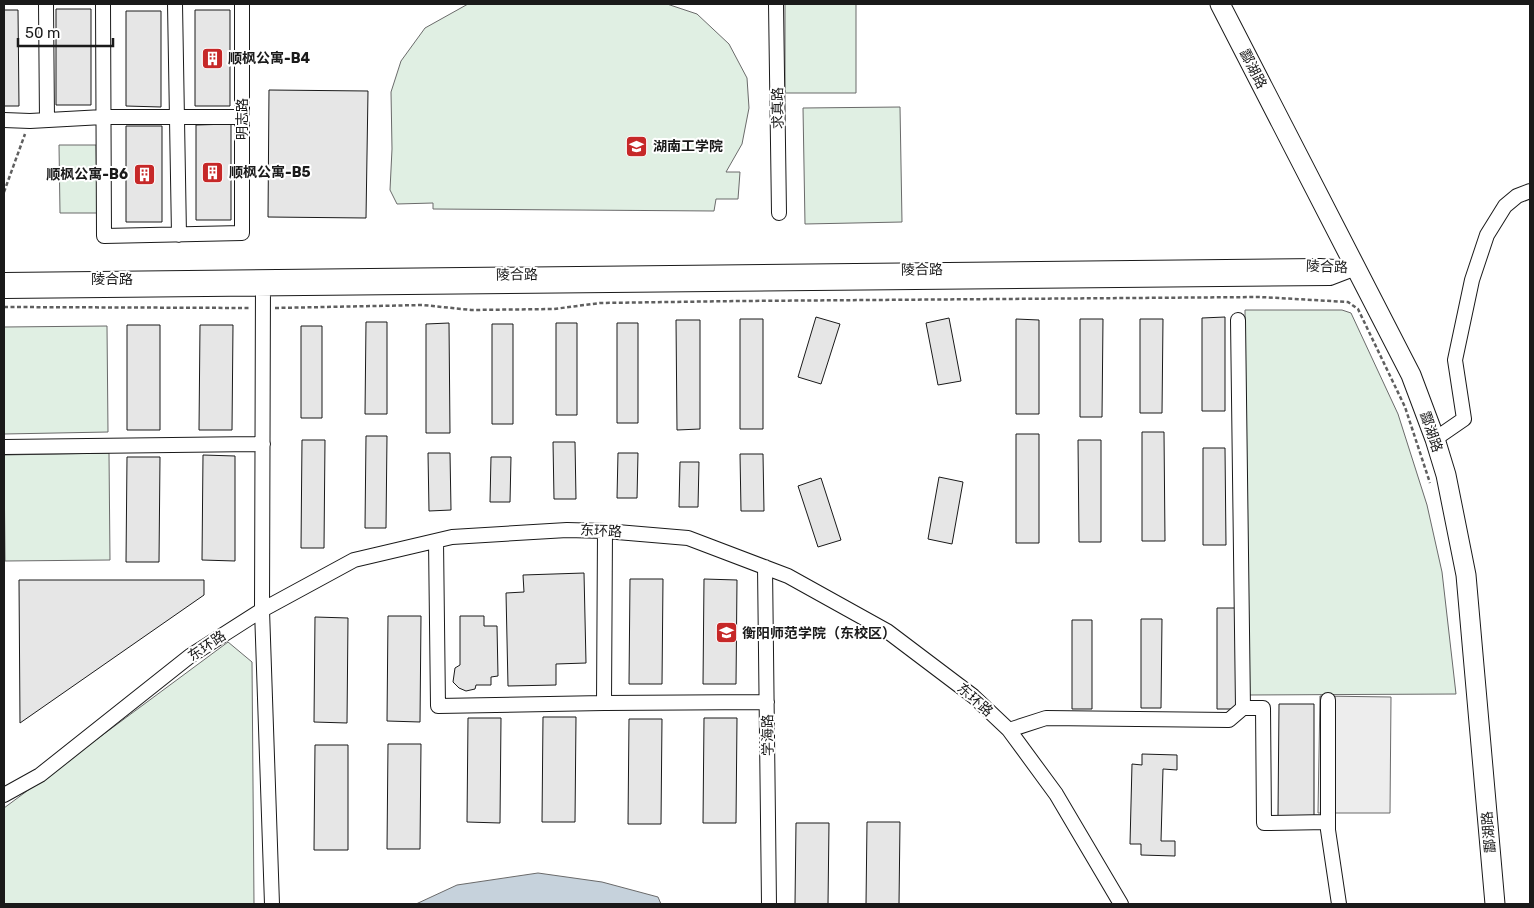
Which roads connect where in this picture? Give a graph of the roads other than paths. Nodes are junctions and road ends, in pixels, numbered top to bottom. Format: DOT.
graph roads {
  1 [pos="46,4"];
  2 [pos="103,4"];
  3 [pos="175,4"];
  4 [pos="242,4"];
  5 [pos="776,4"];
  6 [pos="1220,4"];
  7 [pos="177,117"];
  8 [pos="242,117"];
  9 [pos="103,118"];
  10 [pos="4,120"];
  11 [pos="46,120"];
  12 [pos="1530,191"];
  13 [pos="779,213"];
  14 [pos="179,235"];
  15 [pos="1356,268"];
  16 [pos="4,280"];
  17 [pos="263,283"];
  18 [pos="4,291"];
  19 [pos="1238,320"];
  20 [pos="1435,439"];
  21 [pos="263,444"];
  22 [pos="4,447"];
  23 [pos="605,531"];
  24 [pos="436,542"];
  25 [pos="766,566"];
  26 [pos="262,610"];
  27 [pos="1328,700"];
  28 [pos="767,702"];
  29 [pos="604,703"];
  30 [pos="1243,708"];
  31 [pos="1010,730"];
  32 [pos="4,794"];
  33 [pos="1328,822"];
  34 [pos="272,904"];
  35 [pos="769,904"];
  36 [pos="1121,904"];
  37 [pos="1339,904"];
  38 [pos="1495,904"];
  1 -- 11 [label="street"];
  2 -- 9 [label="street"];
  3 -- 7 [label="street"];
  4 -- 8 [label="street, 明志路"];
  5 -- 13 [label="street, 求真路"];
  6 -- 15 [label="main road, 酃湖路"];
  7 -- 8 [label="street"];
  7 -- 9 [label="street"];
  7 -- 14 [label="street"];
  8 -- 14 [label="street, 明志路"];
  9 -- 11 [label="street"];
  9 -- 14 [label="street"];
  10 -- 11 [label="street"];
  12 -- 20 [label="street"];
  15 -- 17 [label="street, 陵合路"];
  15 -- 20 [label="main road, 酃湖路"];
  16 -- 17 [label="street, 陵合路"];
  17 -- 18 [label="street, 陵合路"];
  17 -- 21 [label="street"];
  19 -- 30 [label="street"];
  20 -- 38 [label="main road, 酃湖路"];
  21 -- 22 [label="street"];
  21 -- 26 [label="street"];
  23 -- 24 [label="street, 东环路"];
  23 -- 25 [label="street, 东环路"];
  23 -- 29 [label="street"];
  24 -- 26 [label="street, 东环路"];
  24 -- 29 [label="street"];
  25 -- 28 [label="street, 学海路"];
  25 -- 31 [label="street, 东环路"];
  26 -- 32 [label="street, 东环路"];
  26 -- 34 [label="street"];
  27 -- 33 [label="street"];
  28 -- 29 [label="street"];
  28 -- 35 [label="street, 学海路"];
  30 -- 31 [label="street"];
  30 -- 33 [label="street"];
  31 -- 36 [label="street, 东环路"];
  33 -- 37 [label="street"];
}
